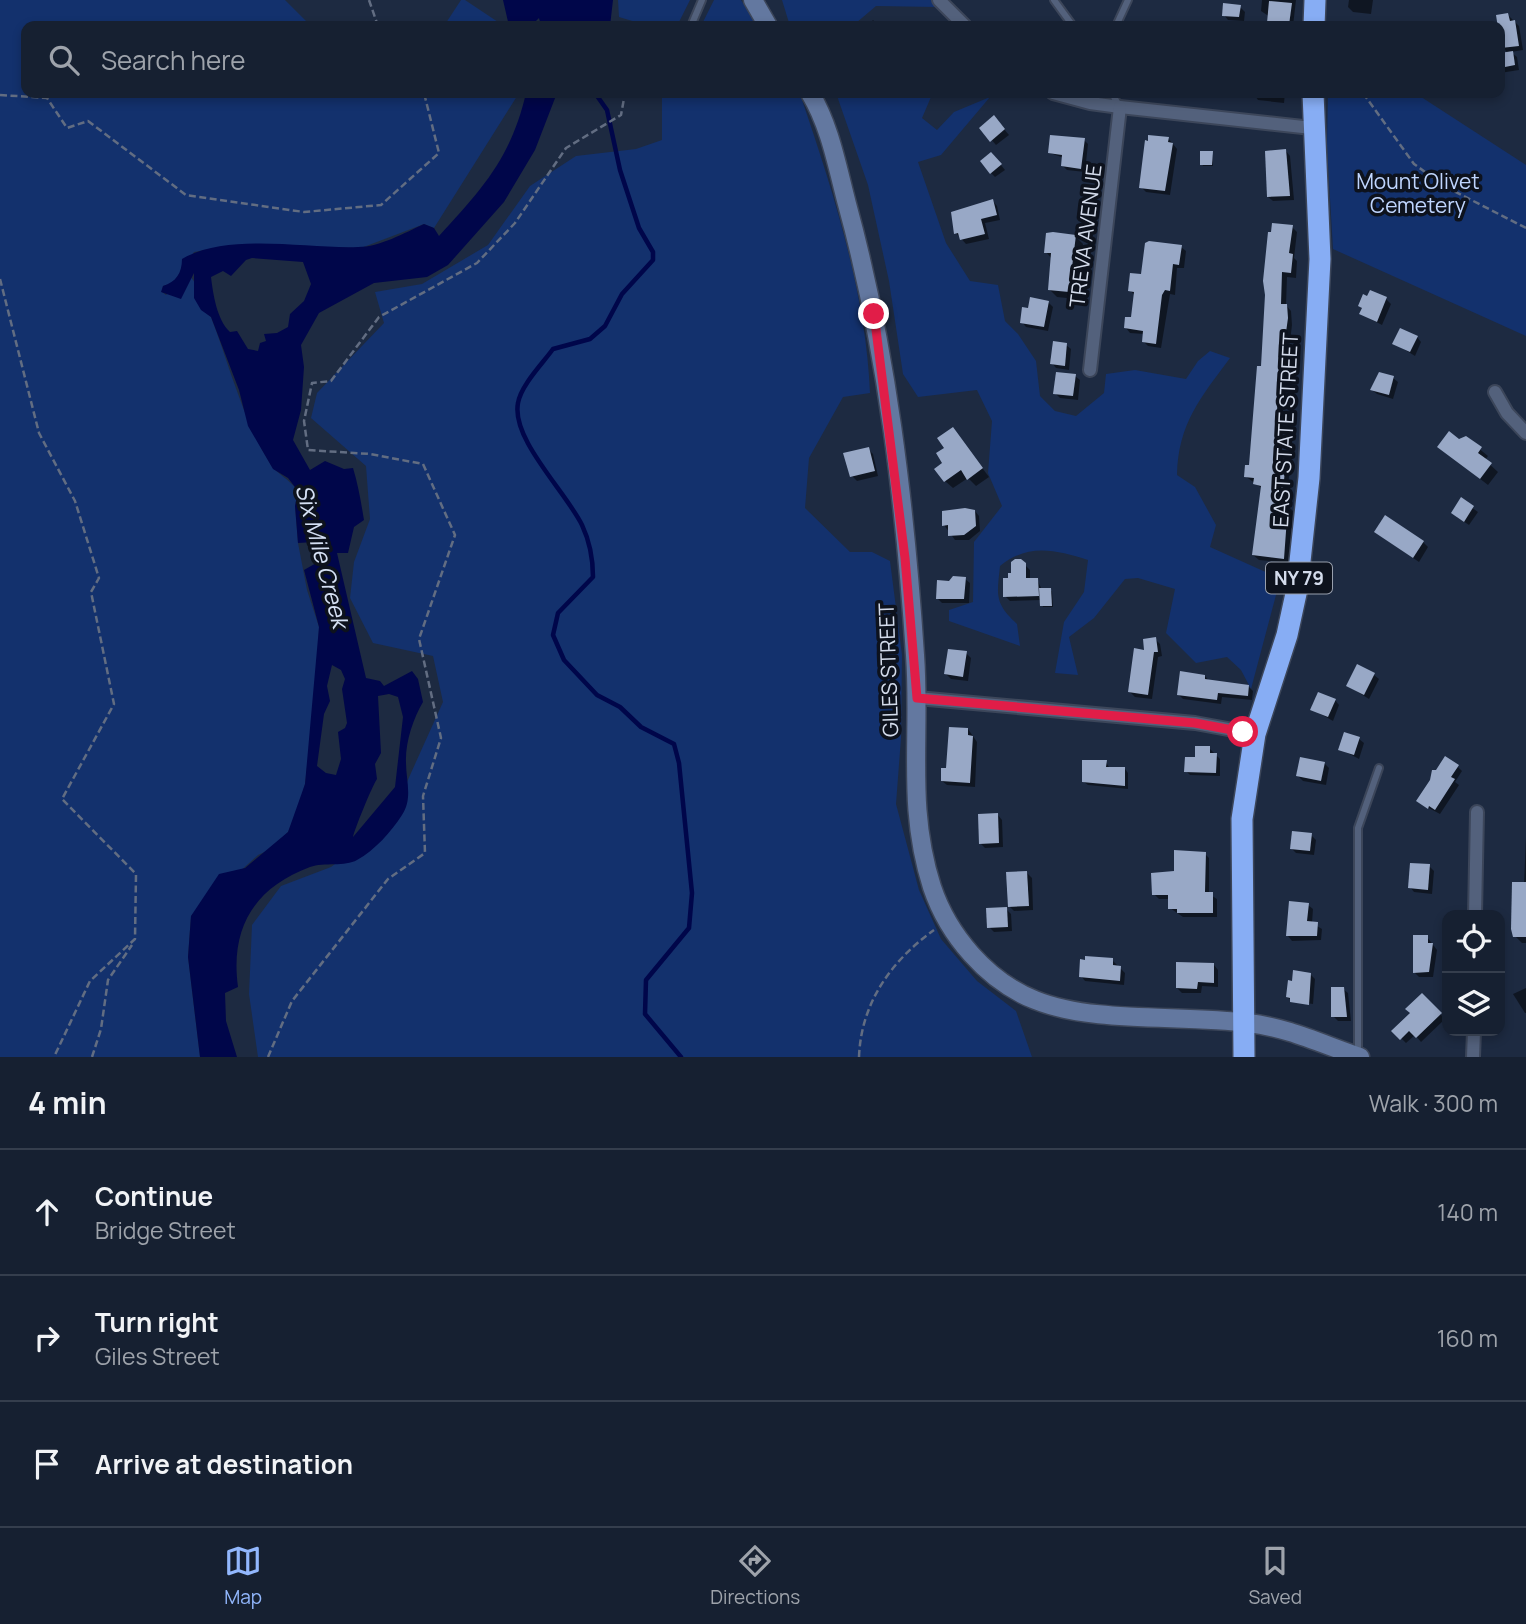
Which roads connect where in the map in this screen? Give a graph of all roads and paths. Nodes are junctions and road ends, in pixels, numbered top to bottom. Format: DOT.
graph roads {
  1 [pos="369,0"];
  2 [pos="702,0"];
  3 [pos="753,0"];
  4 [pos="939,0"];
  5 [pos="1054,0"];
  6 [pos="1128,0"];
  7 [pos="1314,0"];
  8 [pos="376,21"];
  9 [pos="693,21"];
  10 [pos="765,21"];
  11 [pos="960,21"];
  12 [pos="1069,21"];
  13 [pos="1118,21"];
  14 [pos="1314,21"];
  15 [pos="0,95"];
  16 [pos="21,96"];
  17 [pos="47,98"];
  18 [pos="425,98"];
  19 [pos="624,98"];
  20 [pos="812,98"];
  21 [pos="1077,98"];
  22 [pos="1115,98"];
  23 [pos="1313,98"];
  24 [pos="1367,98"];
  25 [pos="1121,107"];
  26 [pos="1312,128"];
  27 [pos="1526,228"];
  28 [pos="0,279"];
  29 [pos="1090,370"];
  30 [pos="1495,392"];
  31 [pos="1526,433"];
  32 [pos="917,698"];
  33 [pos="1255,734"];
  34 [pos="1379,768"];
  35 [pos="1477,812"];
  36 [pos="1475,910"];
  37 [pos="946,922"];
  38 [pos="135,939"];
  39 [pos="1244,1022"];
  40 [pos="1474,1036"];
  41 [pos="54,1057"];
  42 [pos="92,1057"];
  43 [pos="268,1057"];
  44 [pos="859,1057"];
  45 [pos="1244,1057"];
  46 [pos="1359,1057"];
  47 [pos="1473,1057"];
  1 -- 8 [label="path"];
  2 -- 9 [label="lane"];
  3 -- 10 [label="street"];
  4 -- 11 [label="street"];
  5 -- 12 [label="lane"];
  6 -- 13 [label="lane"];
  7 -- 14 [label="highway"];
  15 -- 16 [label="path"];
  17 -- 18 [label="path"];
  19 -- 43 [label="path"];
  20 -- 32 [label="street, GILES STREET"];
  21 -- 25 [label="street"];
  22 -- 25 [label="lane"];
  23 -- 26 [label="highway, EAST STATE STREET / NY 79"];
  24 -- 27 [label="path"];
  25 -- 26 [label="street"];
  25 -- 29 [label="street, TREVA AVENUE"];
  26 -- 33 [label="highway, EAST STATE STREET / NY 79"];
  28 -- 38 [label="path"];
  30 -- 31 [label="street"];
  32 -- 33 [label="street"];
  32 -- 37 [label="street, GILES STREET"];
  33 -- 39 [label="highway, EAST STATE STREET / NY 79"];
  34 -- 46 [label="lane"];
  35 -- 36 [label="street"];
  37 -- 39 [label="street, GILES STREET"];
  37 -- 44 [label="path"];
  38 -- 41 [label="path"];
  38 -- 42 [label="path"];
  39 -- 45 [label="highway, EAST STATE STREET / NY 79"];
  39 -- 46 [label="street, GILES STREET"];
  40 -- 47 [label="street"];
}
